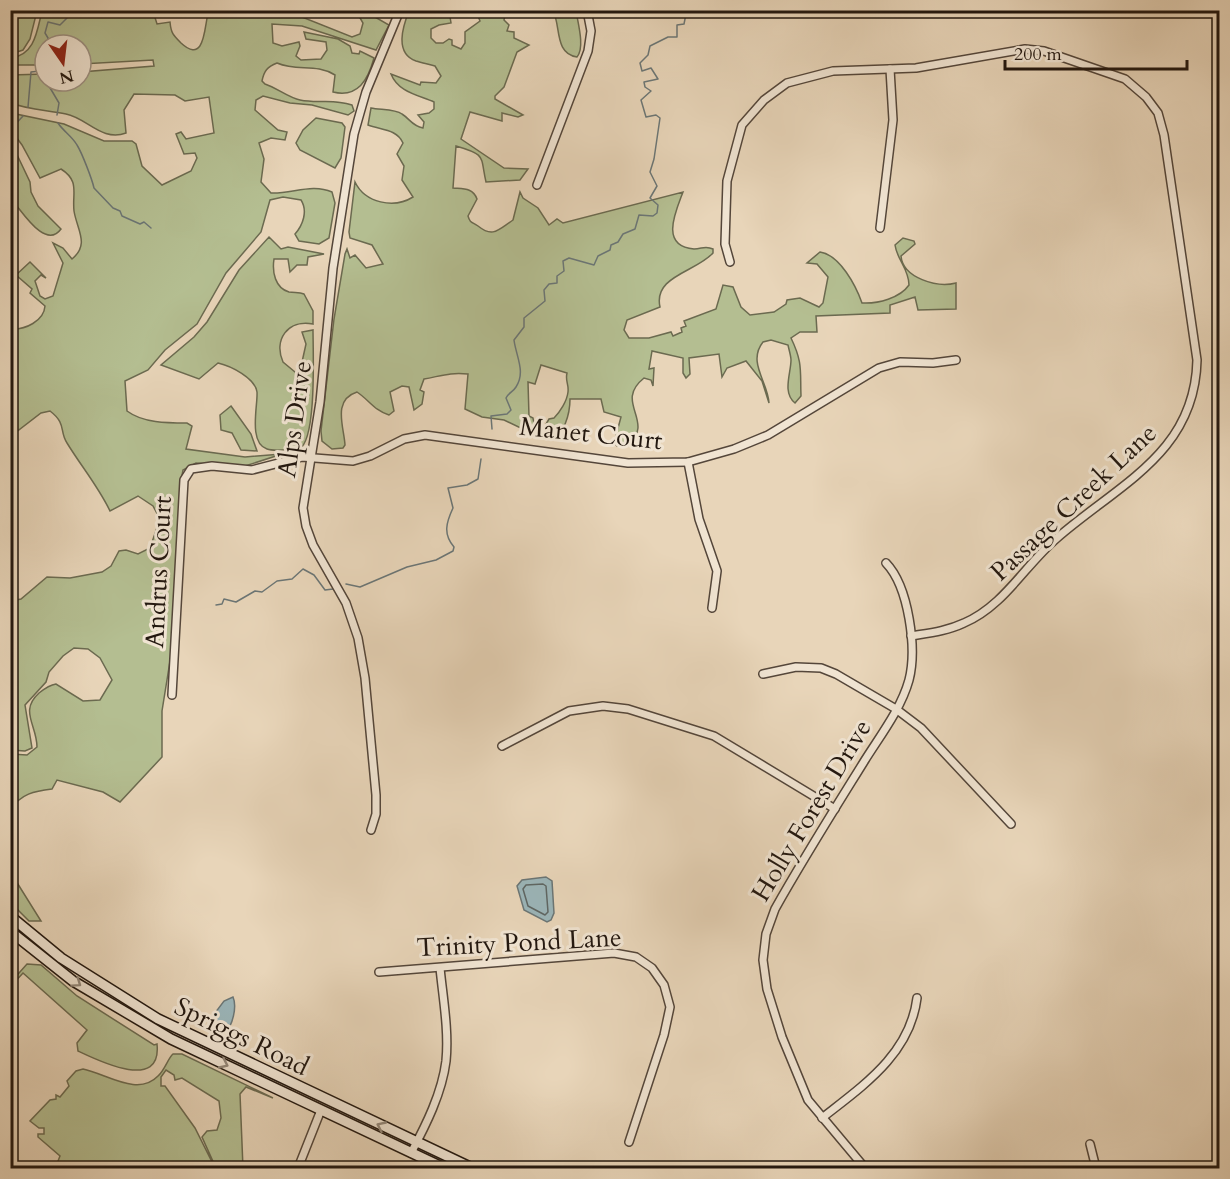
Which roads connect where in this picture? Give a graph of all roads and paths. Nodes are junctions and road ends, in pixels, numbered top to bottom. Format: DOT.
graph roads {
  1 [pos="400,10"];
  2 [pos="587,10"];
  3 [pos="890,69"];
  4 [pos="537,185"];
  5 [pos="880,228"];
  6 [pos="730,262"];
  7 [pos="956,360"];
  8 [pos="312,458"];
  9 [pos="688,462"];
  10 [pos="886,563"];
  11 [pos="712,608"];
  12 [pos="911,636"];
  13 [pos="763,674"];
  14 [pos="172,695"];
  15 [pos="896,709"];
  16 [pos="502,746"];
  17 [pos="835,809"];
  18 [pos="1011,824"];
  19 [pos="371,830"];
  20 [pos="10,915"];
  21 [pos="10,931"];
  22 [pos="440,968"];
  23 [pos="379,972"];
  24 [pos="917,998"];
  25 [pos="321,1110"];
  26 [pos="822,1118"];
  27 [pos="629,1142"];
  28 [pos="416,1143"];
  29 [pos="1090,1144"];
  30 [pos="411,1153"];
  31 [pos="298,1168"];
  32 [pos="444,1168"];
  33 [pos="472,1168"];
  34 [pos="865,1168"];
  35 [pos="1096,1168"];
  1 -- 8 [label="street, Alps Drive"];
  2 -- 4 [label="street"];
  3 -- 5 [label="street"];
  3 -- 6 [label="street, Passage Creek Lane"];
  3 -- 12 [label="street, Passage Creek Lane"];
  7 -- 9 [label="street, Manet Court"];
  8 -- 9 [label="street, Manet Court"];
  8 -- 14 [label="street, Andrus Court"];
  8 -- 19 [label="street, Alps Drive"];
  9 -- 11 [label="street"];
  10 -- 12 [label="street, Holly Forest Drive"];
  12 -- 15 [label="street, Holly Forest Drive"];
  13 -- 15 [label="street"];
  15 -- 17 [label="street, Holly Forest Drive"];
  15 -- 18 [label="street"];
  16 -- 17 [label="street"];
  17 -- 26 [label="street, Holly Forest Drive"];
  28 -- 20 [label="main road, Spriggs Road, one-way"];
  21 -- 25 [label="main road, Spriggs Road, one-way"];
  22 -- 23 [label="street, Trinity Pond Lane"];
  22 -- 27 [label="street, Trinity Pond Lane"];
  22 -- 28 [label="street"];
  24 -- 26 [label="street"];
  25 -- 30 [label="main road, Spriggs Road"];
  25 -- 31 [label="street"];
  26 -- 34 [label="street, Holly Forest Drive"];
  28 -- 30 [label="street"];
  28 -- 33 [label="main road, Spriggs Road"];
  29 -- 35 [label="street"];
  30 -- 32 [label="main road, Spriggs Road"];
}
